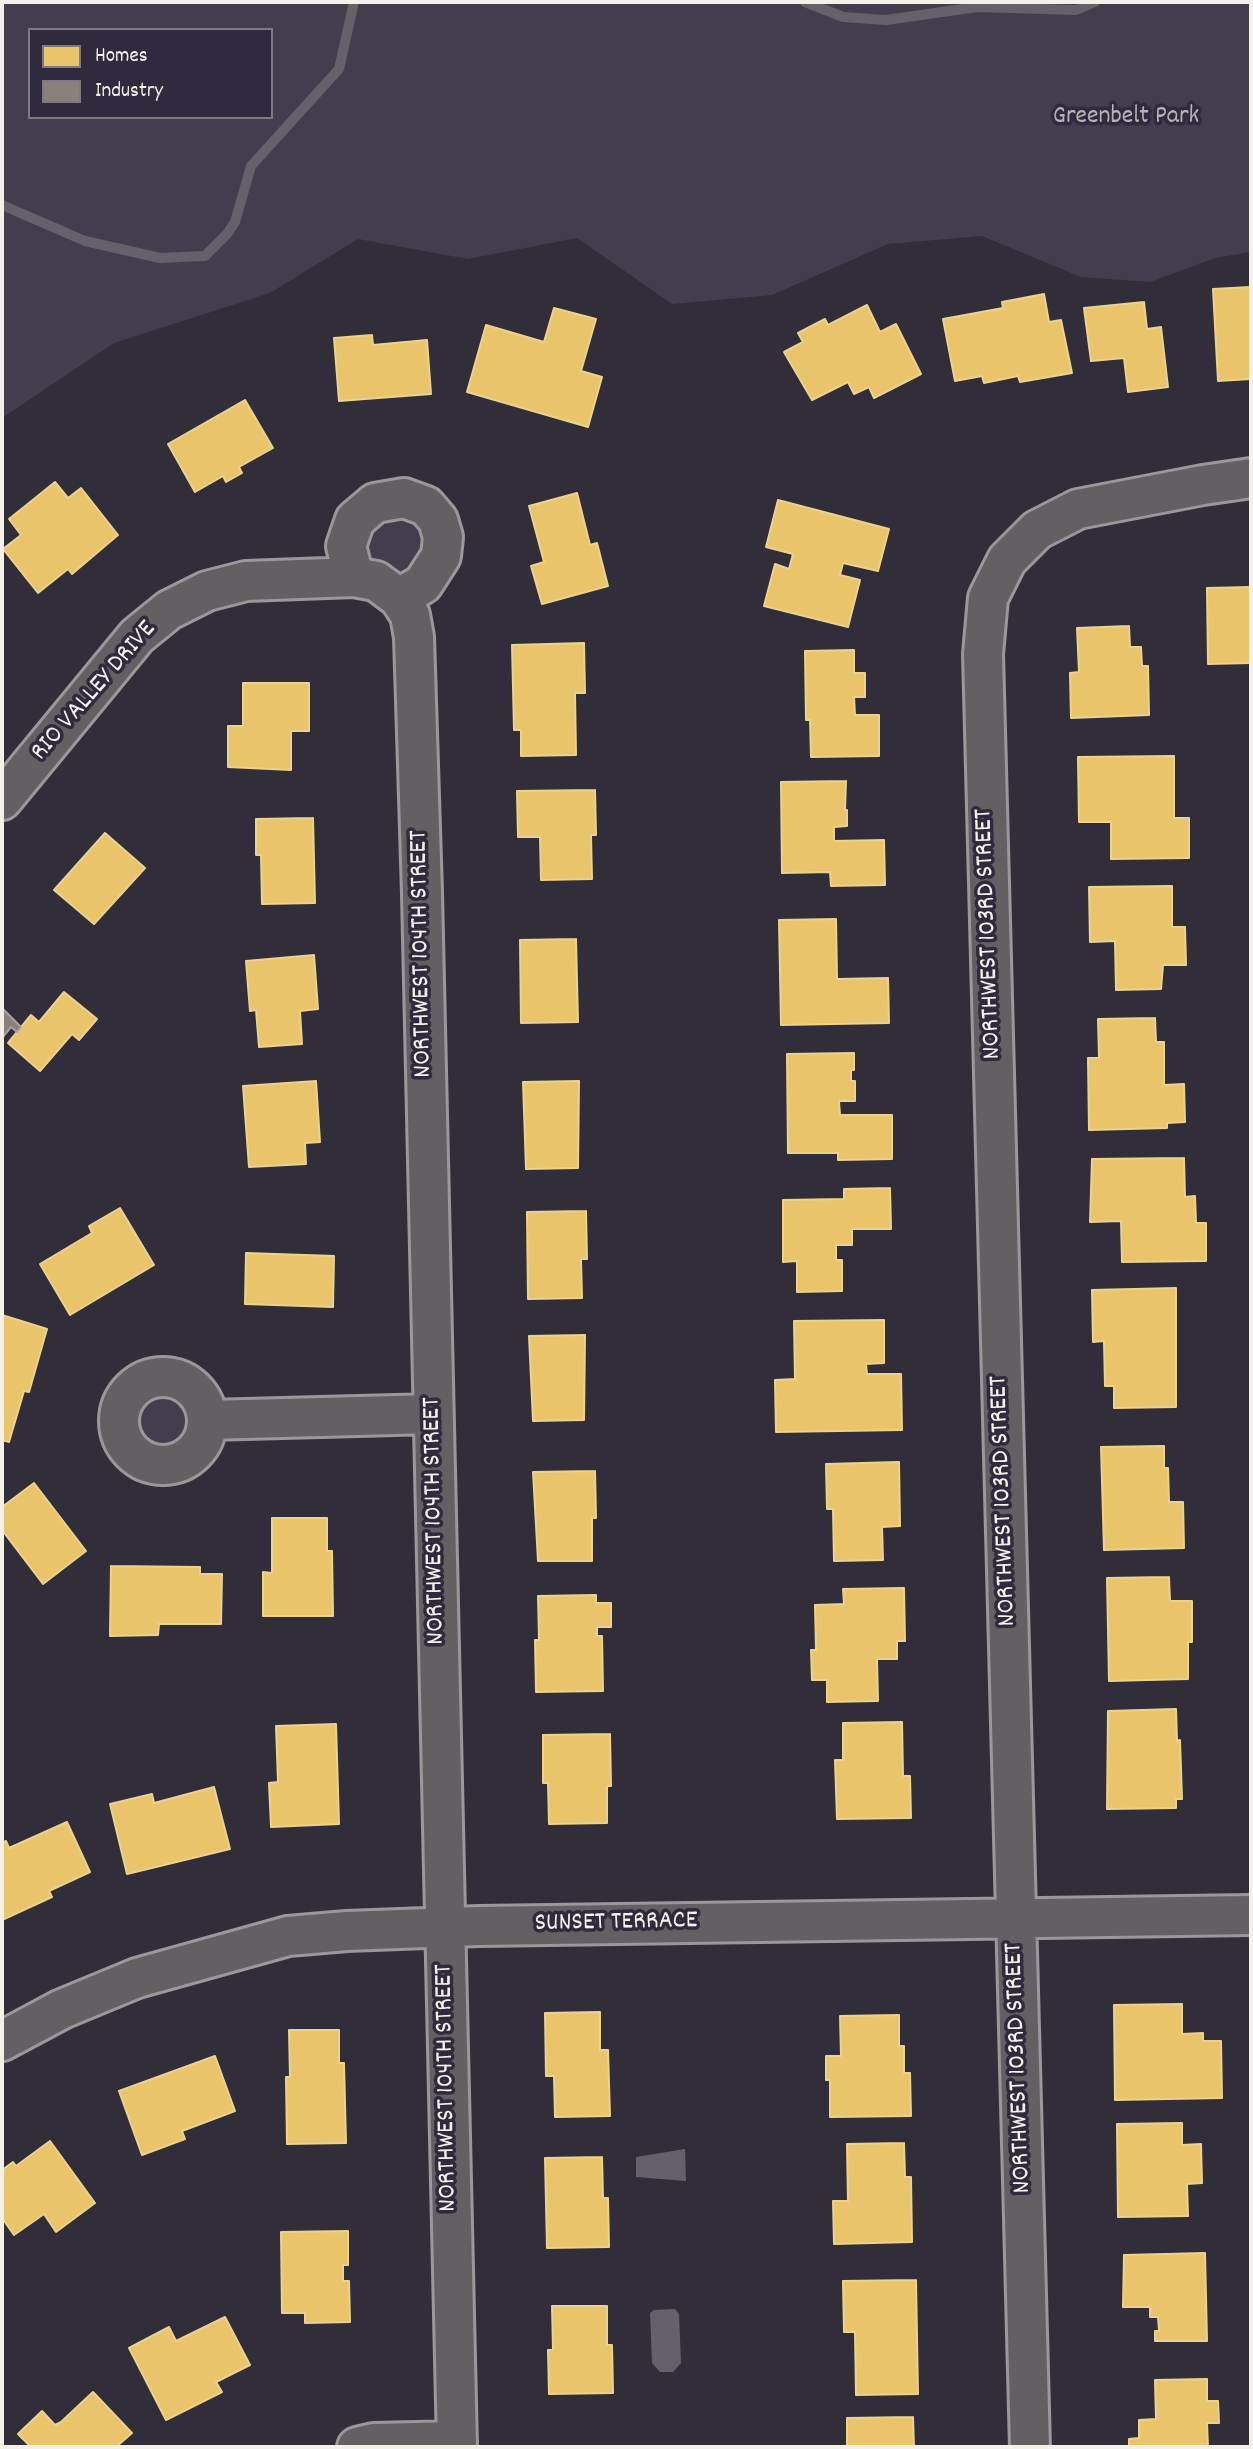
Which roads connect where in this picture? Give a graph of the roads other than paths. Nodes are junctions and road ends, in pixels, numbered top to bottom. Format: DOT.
graph roads {
  1 [pos="1251,478"];
  2 [pos="354,577"];
  3 [pos="399,598"];
  4 [pos="2,800"];
  5 [pos="433,1414"];
  6 [pos="208,1420"];
  7 [pos="1251,1914"];
  8 [pos="1016,1919"];
  9 [pos="445,1927"];
  10 [pos="2,2041"];
  11 [pos="457,2444"];
  12 [pos="357,2447"];
  13 [pos="1030,2447"];
  1 -- 8 [label="street, NORTHWEST 103RD STREET"];
  2 -- 3 [label="street, RIO VALLEY DRIVE"];
  2 -- 3 [label="street"];
  2 -- 4 [label="street, RIO VALLEY DRIVE"];
  3 -- 5 [label="street, NORTHWEST 104TH STREET"];
  5 -- 6 [label="street"];
  5 -- 9 [label="street, NORTHWEST 104TH STREET"];
  7 -- 8 [label="street, SUNSET TERRACE"];
  8 -- 9 [label="street, SUNSET TERRACE"];
  8 -- 13 [label="street, NORTHWEST 103RD STREET"];
  9 -- 10 [label="street, SUNSET TERRACE"];
  9 -- 11 [label="street, NORTHWEST 104TH STREET"];
  11 -- 12 [label="street"];
}
